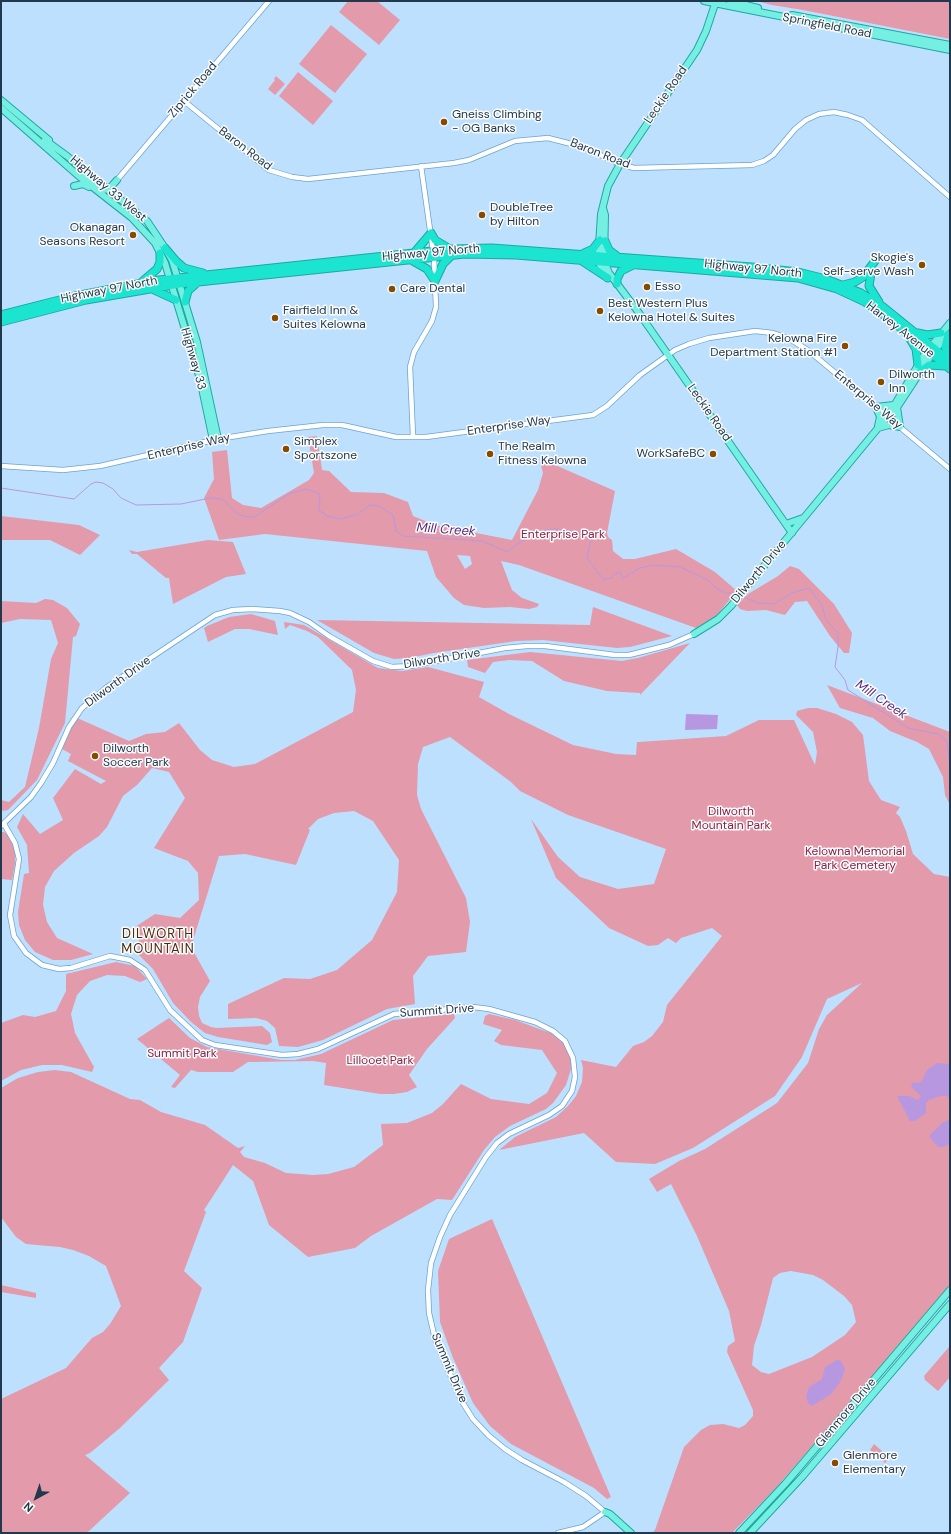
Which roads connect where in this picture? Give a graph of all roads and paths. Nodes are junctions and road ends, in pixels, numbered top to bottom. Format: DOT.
graph roads {
  1 [pos="269,1"];
  2 [pos="704,1"];
  3 [pos="730,1"];
  4 [pos="716,2"];
  5 [pos="950,45"];
  6 [pos="950,50"];
  7 [pos="1,100"];
  8 [pos="184,101"];
  9 [pos="1,108"];
  10 [pos="34,136"];
  11 [pos="53,152"];
  12 [pos="67,156"];
  13 [pos="620,164"];
  14 [pos="420,166"];
  15 [pos="81,178"];
  16 [pos="98,180"];
  17 [pos="117,180"];
  18 [pos="74,186"];
  19 [pos="109,189"];
  20 [pos="97,191"];
  21 [pos="950,197"];
  22 [pos="127,204"];
  23 [pos="137,212"];
  24 [pos="431,233"];
  25 [pos="602,240"];
  26 [pos="163,250"];
  27 [pos="451,253"];
  28 [pos="433,254"];
  29 [pos="413,256"];
  30 [pos="581,257"];
  31 [pos="619,257"];
  32 [pos="878,257"];
  33 [pos="602,258"];
  34 [pos="635,264"];
  35 [pos="254,270"];
  36 [pos="871,273"];
  37 [pos="211,274"];
  38 [pos="247,276"];
  39 [pos="608,278"];
  40 [pos="435,280"];
  41 [pos="178,281"];
  42 [pos="170,282"];
  43 [pos="198,282"];
  44 [pos="136,284"];
  45 [pos="617,284"];
  46 [pos="843,285"];
  47 [pos="150,288"];
  48 [pos="860,293"];
  49 [pos="625,294"];
  50 [pos="848,294"];
  51 [pos="176,300"];
  52 [pos="185,302"];
  53 [pos="882,306"];
  54 [pos="1,315"];
  55 [pos="1,322"];
  56 [pos="950,323"];
  57 [pos="906,332"];
  58 [pos="917,333"];
  59 [pos="946,333"];
  60 [pos="932,350"];
  61 [pos="668,355"];
  62 [pos="950,364"];
  63 [pos="920,368"];
  64 [pos="895,406"];
  65 [pos="876,407"];
  66 [pos="888,416"];
  67 [pos="900,426"];
  68 [pos="878,428"];
  69 [pos="413,436"];
  70 [pos="216,440"];
  71 [pos="1,466"];
  72 [pos="950,469"];
  73 [pos="804,518"];
  74 [pos="786,524"];
  75 [pos="792,533"];
  76 [pos="694,634"];
  77 [pos="3,825"];
  78 [pos="950,1290"];
  79 [pos="950,1304"];
  80 [pos="902,1345"];
  81 [pos="879,1386"];
  82 [pos="605,1512"];
  83 [pos="558,1533"];
  84 [pos="625,1533"];
  85 [pos="631,1533"];
  86 [pos="739,1533"];
  87 [pos="750,1533"];
  1 -- 8 [label="street, Ziprick Road"];
  2 -- 4 [label="main road, Springfield Road"];
  3 -- 5 [label="main road, Springfield Road"];
  4 -- 6 [label="main road, Springfield Road"];
  4 -- 13 [label="main road, Leckie Road"];
  7 -- 12 [label="main road"];
  8 -- 14 [label="street, Baron Road"];
  8 -- 17 [label="street, Ziprick Road"];
  9 -- 10 [label="main road, Highway 33 West"];
  10 -- 11 [label="main road, Highway 33 West"];
  10 -- 12 [label="main road, Highway 33 West"];
  11 -- 15 [label="main road, Highway 33 West"];
  11 -- 19 [label="main road"];
  12 -- 16 [label="main road, Highway 33 West"];
  13 -- 14 [label="street, Baron Road"];
  13 -- 21 [label="street, Baron Road"];
  13 -- 25 [label="main road, Leckie Road"];
  14 -- 24 [label="street"];
  15 -- 20 [label="main road, Highway 33 West"];
  15 -- 23 [label="main road"];
  16 -- 17 [label="main road"];
  16 -- 19 [label="main road, Highway 33 West"];
  17 -- 19 [label="main road"];
  17 -- 22 [label="main road"];
  18 -- 20 [label="main road"];
  19 -- 22 [label="main road, Highway 33 West"];
  20 -- 26 [label="main road, Highway 33 West"];
  22 -- 23 [label="main road, Highway 33 West"];
  23 -- 26 [label="main road, Highway 33 West"];
  24 -- 27 [label="highway"];
  24 -- 28 [label="street"];
  24 -- 29 [label="highway"];
  25 -- 30 [label="highway"];
  25 -- 31 [label="highway"];
  25 -- 33 [label="main road, Leckie Road"];
  26 -- 37 [label="highway"];
  26 -- 41 [label="main road, Highway 33 West"];
  26 -- 42 [label="main road, Highway 33 West"];
  26 -- 44 [label="highway"];
  27 -- 28 [label="highway, Highway 97 North"];
  27 -- 30 [label="highway, Highway 97 North"];
  27 -- 40 [label="highway"];
  28 -- 29 [label="highway, Highway 97 North"];
  28 -- 40 [label="street"];
  29 -- 35 [label="highway, Highway 97 North"];
  29 -- 38 [label="highway, Highway 97 North"];
  29 -- 40 [label="highway"];
  30 -- 33 [label="highway, Highway 97 North"];
  30 -- 39 [label="highway"];
  31 -- 33 [label="highway, Highway 97 North"];
  31 -- 46 [label="highway, Highway 97 North"];
  32 -- 46 [label="highway"];
  33 -- 34 [label="highway, Highway 97 North"];
  33 -- 39 [label="main road, Leckie Road"];
  33 -- 45 [label="main road, Leckie Road"];
  34 -- 45 [label="highway"];
  34 -- 50 [label="highway, Highway 97 North"];
  35 -- 37 [label="highway, Highway 97 North"];
  35 -- 38 [label="highway"];
  36 -- 53 [label="highway"];
  37 -- 41 [label="highway, Highway 97 North"];
  38 -- 43 [label="highway, Highway 97 North"];
  39 -- 49 [label="main road, Leckie Road"];
  40 -- 69 [label="street"];
  41 -- 42 [label="highway, Highway 97 North"];
  41 -- 43 [label="highway, Highway 97 North"];
  41 -- 52 [label="main road, Highway 33"];
  42 -- 44 [label="highway, Highway 97 North"];
  42 -- 47 [label="highway, Highway 97 North"];
  42 -- 51 [label="main road, Highway 33"];
  43 -- 52 [label="highway"];
  44 -- 54 [label="highway, Highway 97 North"];
  45 -- 49 [label="main road, Leckie Road"];
  46 -- 48 [label="highway, Highway 97 North"];
  47 -- 51 [label="highway"];
  47 -- 55 [label="highway, Highway 97 North"];
  48 -- 50 [label="highway"];
  48 -- 53 [label="highway, Harvey Avenue"];
  49 -- 61 [label="main road, Leckie Road"];
  50 -- 57 [label="highway, Harvey Avenue"];
  51 -- 70 [label="main road, Highway 33"];
  52 -- 70 [label="main road, Highway 33"];
  53 -- 58 [label="highway, Harvey Avenue"];
  56 -- 59 [label="main road, Dilworth Drive"];
  57 -- 60 [label="highway, Harvey Avenue"];
  57 -- 63 [label="highway"];
  58 -- 59 [label="highway"];
  58 -- 60 [label="highway, Harvey Avenue"];
  59 -- 60 [label="main road, Dilworth Drive"];
  59 -- 62 [label="highway"];
  60 -- 62 [label="highway, Harvey Avenue"];
  60 -- 63 [label="main road, Dilworth Drive"];
  61 -- 65 [label="street, Enterprise Way"];
  61 -- 69 [label="street, Enterprise Way"];
  61 -- 74 [label="main road, Leckie Road"];
  62 -- 63 [label="highway"];
  63 -- 64 [label="main road, Dilworth Drive"];
  64 -- 65 [label="main road"];
  64 -- 66 [label="main road, Dilworth Drive"];
  64 -- 67 [label="main road"];
  65 -- 66 [label="street, Enterprise Way"];
  65 -- 68 [label="main road"];
  66 -- 67 [label="street, Enterprise Way"];
  66 -- 68 [label="main road, Dilworth Drive"];
  67 -- 68 [label="main road"];
  67 -- 72 [label="street, Enterprise Way"];
  68 -- 73 [label="main road, Dilworth Drive"];
  69 -- 70 [label="street, Enterprise Way"];
  70 -- 71 [label="street, Enterprise Way"];
  73 -- 74 [label="main road"];
  73 -- 75 [label="main road, Dilworth Drive"];
  74 -- 75 [label="main road, Leckie Road"];
  75 -- 76 [label="main road, Dilworth Drive"];
  76 -- 77 [label="street, Dilworth Drive"];
  77 -- 82 [label="street, Summit Drive"];
  78 -- 80 [label="main road, Glenmore Drive"];
  79 -- 81 [label="main road, Glenmore Drive"];
  80 -- 81 [label="main road"];
  80 -- 86 [label="main road, Glenmore Drive"];
  81 -- 87 [label="main road, Glenmore Drive"];
  82 -- 83 [label="street"];
  82 -- 84 [label="main road, Summit Drive"];
  82 -- 85 [label="main road, Summit Drive"];
}
